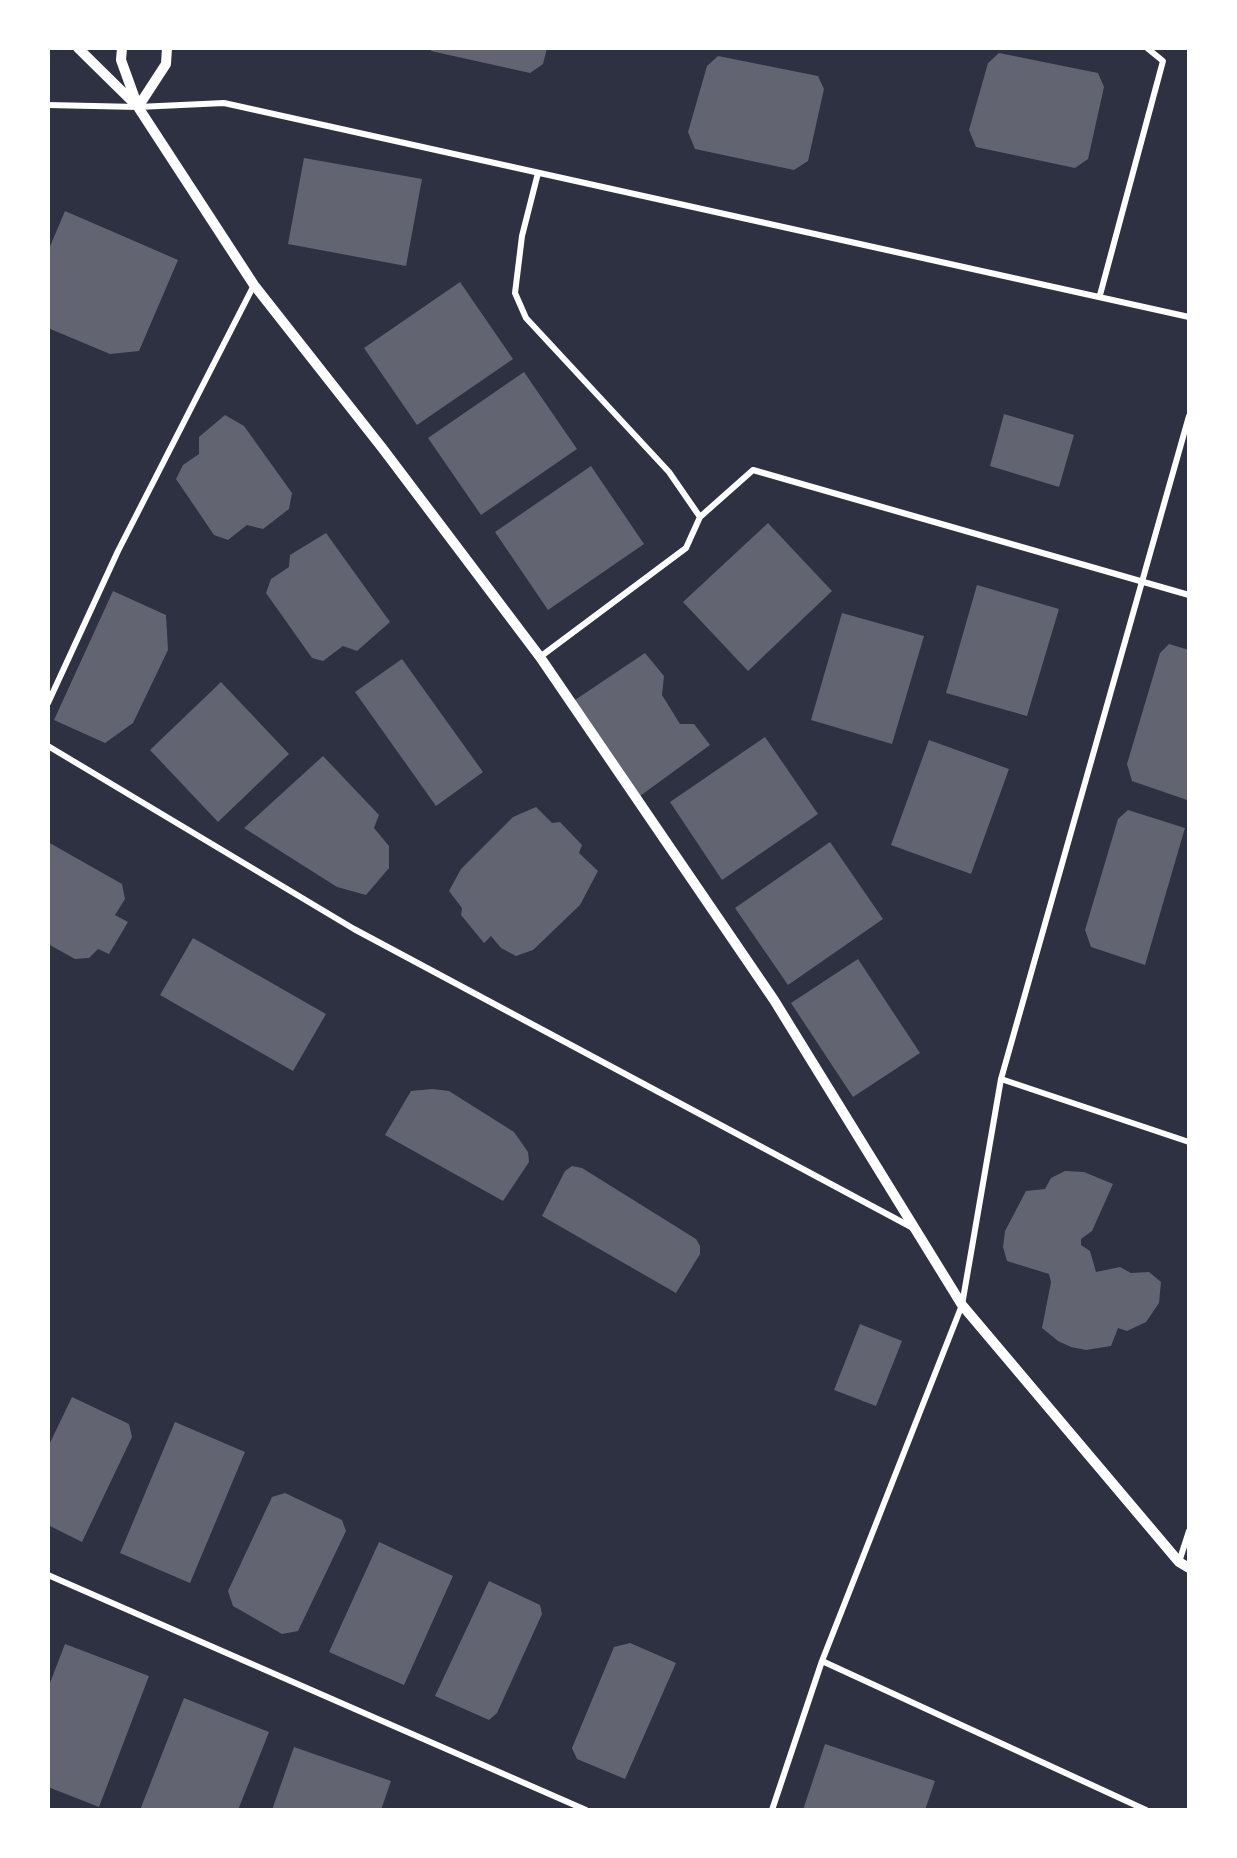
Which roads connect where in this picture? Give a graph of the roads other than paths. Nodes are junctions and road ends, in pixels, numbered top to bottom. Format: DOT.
graph roads {
  1 [pos="78,48"];
  2 [pos="122,48"];
  3 [pos="167,48"];
  4 [pos="1147,48"];
  5 [pos="48,105"];
  6 [pos="138,107"];
  7 [pos="538,173"];
  8 [pos="254,285"];
  9 [pos="1100,296"];
  10 [pos="1189,316"];
  11 [pos="1189,416"];
  12 [pos="700,517"];
  13 [pos="1141,582"];
  14 [pos="1189,595"];
  15 [pos="540,657"];
  16 [pos="48,704"];
  17 [pos="48,746"];
  18 [pos="1001,1079"];
  19 [pos="1189,1142"];
  20 [pos="916,1229"];
  21 [pos="962,1305"];
  22 [pos="1189,1531"];
  23 [pos="1184,1565"];
  24 [pos="48,1575"];
  25 [pos="822,1661"];
  26 [pos="586,1810"];
  27 [pos="772,1810"];
  28 [pos="1146,1810"];
  1 -- 6 [label="street"];
  2 -- 6 [label="street"];
  3 -- 6 [label="street"];
  4 -- 9 [label="street"];
  5 -- 6 [label="street"];
  6 -- 7 [label="street"];
  6 -- 8 [label="street"];
  7 -- 9 [label="street"];
  7 -- 12 [label="street"];
  8 -- 15 [label="street"];
  8 -- 16 [label="street"];
  9 -- 10 [label="street"];
  11 -- 13 [label="street"];
  12 -- 13 [label="street"];
  12 -- 15 [label="street"];
  13 -- 14 [label="street"];
  13 -- 18 [label="street"];
  15 -- 20 [label="street"];
  17 -- 20 [label="street"];
  18 -- 19 [label="street"];
  18 -- 21 [label="street"];
  20 -- 21 [label="street"];
  21 -- 23 [label="street"];
  21 -- 25 [label="street"];
  22 -- 23 [label="street"];
  24 -- 26 [label="street"];
  25 -- 27 [label="street"];
  25 -- 28 [label="street"];
}
